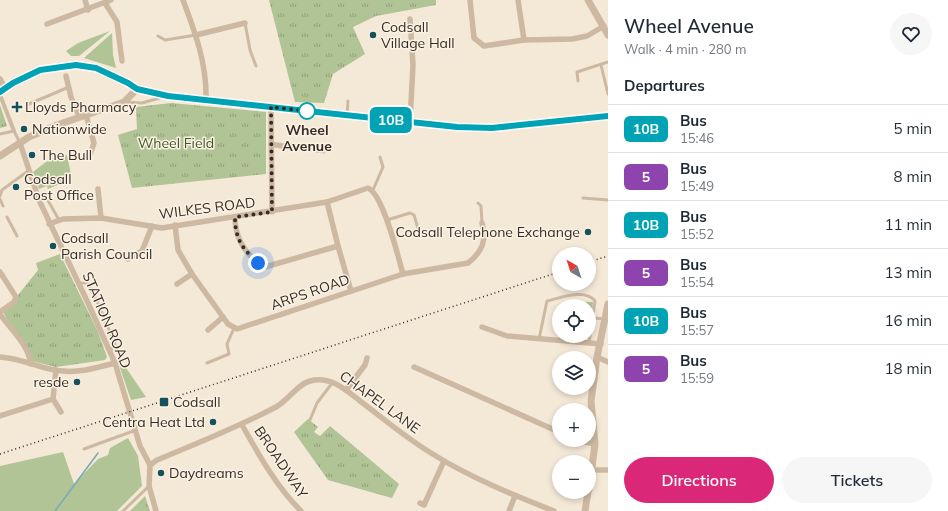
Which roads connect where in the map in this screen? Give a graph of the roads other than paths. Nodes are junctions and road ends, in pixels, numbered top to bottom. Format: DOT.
graph roads {
  1 [pos="85,0"];
  2 [pos="111,0"];
  3 [pos="183,0"];
  4 [pos="470,0"];
  5 [pos="518,0"];
  6 [pos="588,0"];
  7 [pos="104,4"];
  8 [pos="88,10"];
  9 [pos="410,19"];
  10 [pos="245,23"];
  11 [pos="47,24"];
  12 [pos="604,26"];
  13 [pos="196,35"];
  14 [pos="608,35"];
  15 [pos="158,36"];
  16 [pos="524,40"];
  17 [pos="122,61"];
  18 [pos="608,62"];
  19 [pos="601,65"];
  20 [pos="256,66"];
  21 [pos="66,76"];
  22 [pos="0,79"];
  23 [pos="578,81"];
  24 [pos="68,87"];
  25 [pos="137,89"];
  26 [pos="2,90"];
  27 [pos="608,94"];
  28 [pos="0,95"];
  29 [pos="168,96"];
  30 [pos="206,99"];
  31 [pos="348,101"];
  32 [pos="124,102"];
  33 [pos="29,104"];
  34 [pos="271,107"];
  35 [pos="82,115"];
  36 [pos="347,115"];
  37 [pos="608,116"];
  38 [pos="410,122"];
  39 [pos="14,131"];
  40 [pos="0,134"];
  41 [pos="20,143"];
  42 [pos="271,144"];
  43 [pos="294,148"];
  44 [pos="324,152"];
  45 [pos="90,155"];
  46 [pos="0,156"];
  47 [pos="380,157"];
  48 [pos="28,171"];
  49 [pos="98,189"];
  50 [pos="372,190"];
  51 [pos="37,195"];
  52 [pos="0,196"];
  53 [pos="583,198"];
  54 [pos="0,199"];
  55 [pos="608,200"];
  56 [pos="328,202"];
  57 [pos="478,203"];
  58 [pos="3,206"];
  59 [pos="272,212"];
  60 [pos="7,217"];
  61 [pos="235,217"];
  62 [pos="101,218"];
  63 [pos="59,220"];
  64 [pos="387,220"];
  65 [pos="482,223"];
  66 [pos="49,224"];
  67 [pos="175,225"];
  68 [pos="152,226"];
  69 [pos="420,232"];
  70 [pos="17,236"];
  71 [pos="338,246"];
  72 [pos="128,259"];
  73 [pos="0,272"];
  74 [pos="192,274"];
  75 [pos="404,274"];
  76 [pos="79,283"];
  77 [pos="177,284"];
  78 [pos="351,291"];
  79 [pos="557,299"];
  80 [pos="593,299"];
  81 [pos="552,300"];
  82 [pos="608,304"];
  83 [pos="0,313"];
  84 [pos="223,318"];
  85 [pos="596,318"];
  86 [pos="605,319"];
  87 [pos="606,326"];
  88 [pos="482,327"];
  89 [pos="234,328"];
  90 [pos="208,330"];
  91 [pos="539,339"];
  92 [pos="552,340"];
  93 [pos="595,343"];
  94 [pos="601,344"];
  95 [pos="110,352"];
  96 [pos="598,356"];
  97 [pos="0,357"];
  98 [pos="367,358"];
  99 [pos="608,362"];
  100 [pos="115,363"];
  101 [pos="207,363"];
  102 [pos="31,364"];
  103 [pos="414,367"];
  104 [pos="56,370"];
  105 [pos="333,382"];
  106 [pos="346,390"];
  107 [pos="53,399"];
  108 [pos="591,403"];
  109 [pos="61,412"];
  110 [pos="0,416"];
  111 [pos="310,420"];
  112 [pos="242,425"];
  113 [pos="552,429"];
  114 [pos="136,430"];
  115 [pos="84,449"];
  116 [pos="444,461"];
  117 [pos="150,465"];
  118 [pos="596,470"];
  119 [pos="608,470"];
  120 [pos="149,486"];
  121 [pos="515,496"];
  122 [pos="587,499"];
  123 [pos="420,503"];
  124 [pos="123,511"];
  125 [pos="156,511"];
  126 [pos="300,511"];
  127 [pos="509,511"];
  128 [pos="554,511"];
  129 [pos="585,511"];
  1 -- 8 [label="street"];
  2 -- 7 [label="street"];
  3 -- 13 [label="street"];
  4 -- 16 [label="street"];
  5 -- 16 [label="street"];
  6 -- 12 [label="street"];
  7 -- 8 [label="street"];
  7 -- 17 [label="street"];
  8 -- 11 [label="street"];
  9 -- 38 [label="street"];
  10 -- 13 [label="street"];
  10 -- 20 [label="lane"];
  12 -- 14 [label="street"];
  12 -- 16 [label="street"];
  13 -- 15 [label="lane"];
  13 -- 30 [label="street"];
  18 -- 19 [label="lane"];
  19 -- 23 [label="lane"];
  19 -- 27 [label="lane"];
  21 -- 24 [label="street"];
  22 -- 26 [label="street"];
  24 -- 33 [label="lane"];
  24 -- 35 [label="street"];
  25 -- 26 [label="street"];
  25 -- 29 [label="street"];
  25 -- 32 [label="street"];
  28 -- 39 [label="street"];
  29 -- 30 [label="street"];
  29 -- 32 [label="lane"];
  30 -- 34 [label="street"];
  31 -- 36 [label="lane"];
  32 -- 35 [label="street"];
  34 -- 36 [label="street"];
  34 -- 42 [label="street"];
  35 -- 41 [label="street"];
  35 -- 45 [label="street"];
  36 -- 38 [label="street"];
  37 -- 38 [label="street"];
  39 -- 40 [label="lane"];
  39 -- 41 [label="lane"];
  41 -- 46 [label="street"];
  41 -- 48 [label="street, STATION ROAD"];
  42 -- 43 [label="street"];
  42 -- 59 [label="street"];
  43 -- 44 [label="lane"];
  47 -- 50 [label="lane"];
  48 -- 51 [label="street, STATION ROAD"];
  48 -- 52 [label="lane"];
  49 -- 62 [label="street"];
  50 -- 56 [label="street, WILKES ROAD"];
  50 -- 64 [label="street"];
  51 -- 63 [label="lane"];
  51 -- 66 [label="street, STATION ROAD"];
  53 -- 55 [label="lane"];
  54 -- 58 [label="lane"];
  56 -- 59 [label="street, WILKES ROAD"];
  56 -- 71 [label="street"];
  57 -- 65 [label="lane"];
  59 -- 61 [label="street, WILKES ROAD"];
  60 -- 70 [label="lane"];
  61 -- 67 [label="street, WILKES ROAD"];
  61 -- 71 [label="street"];
  62 -- 63 [label="street, WILKES ROAD"];
  62 -- 68 [label="street, WILKES ROAD"];
  63 -- 66 [label="street, WILKES ROAD"];
  64 -- 69 [label="lane"];
  64 -- 75 [label="street"];
  65 -- 75 [label="street, ARPS ROAD"];
  66 -- 76 [label="street, STATION ROAD"];
  67 -- 68 [label="street, WILKES ROAD"];
  67 -- 74 [label="street"];
  68 -- 72 [label="street"];
  71 -- 78 [label="street"];
  73 -- 83 [label="street"];
  74 -- 77 [label="street"];
  74 -- 84 [label="street"];
  75 -- 78 [label="street, ARPS ROAD"];
  76 -- 95 [label="street, STATION ROAD"];
  76 -- 95 [label="lane"];
  78 -- 89 [label="street, ARPS ROAD"];
  79 -- 80 [label="lane"];
  81 -- 91 [label="lane"];
  82 -- 86 [label="street"];
  83 -- 102 [label="street"];
  84 -- 89 [label="street"];
  84 -- 90 [label="street"];
  85 -- 86 [label="lane"];
  86 -- 87 [label="street"];
  87 -- 94 [label="street"];
  88 -- 91 [label="street"];
  89 -- 101 [label="lane"];
  91 -- 92 [label="street"];
  93 -- 94 [label="street"];
  94 -- 96 [label="street"];
  95 -- 100 [label="street, STATION ROAD"];
  96 -- 99 [label="street"];
  96 -- 108 [label="street"];
  97 -- 102 [label="street"];
  98 -- 106 [label="street"];
  100 -- 104 [label="street"];
  100 -- 114 [label="street, STATION ROAD"];
  102 -- 104 [label="street"];
  103 -- 113 [label="street"];
  104 -- 107 [label="street"];
  105 -- 106 [label="street, CHAPEL LANE"];
  105 -- 111 [label="lane"];
  105 -- 112 [label="street, CHAPEL LANE"];
  106 -- 116 [label="street, CHAPEL LANE"];
  107 -- 109 [label="street"];
  107 -- 110 [label="street"];
  112 -- 117 [label="street, CHAPEL LANE"];
  112 -- 126 [label="street, BROADWAY"];
  114 -- 115 [label="lane"];
  114 -- 117 [label="street, STATION ROAD"];
  116 -- 121 [label="street, CHAPEL LANE"];
  116 -- 123 [label="street"];
  117 -- 120 [label="street"];
  118 -- 119 [label="street"];
  120 -- 124 [label="lane"];
  120 -- 125 [label="street"];
  121 -- 127 [label="street"];
  121 -- 128 [label="street, CHAPEL LANE"];
  122 -- 129 [label="street"];
}
